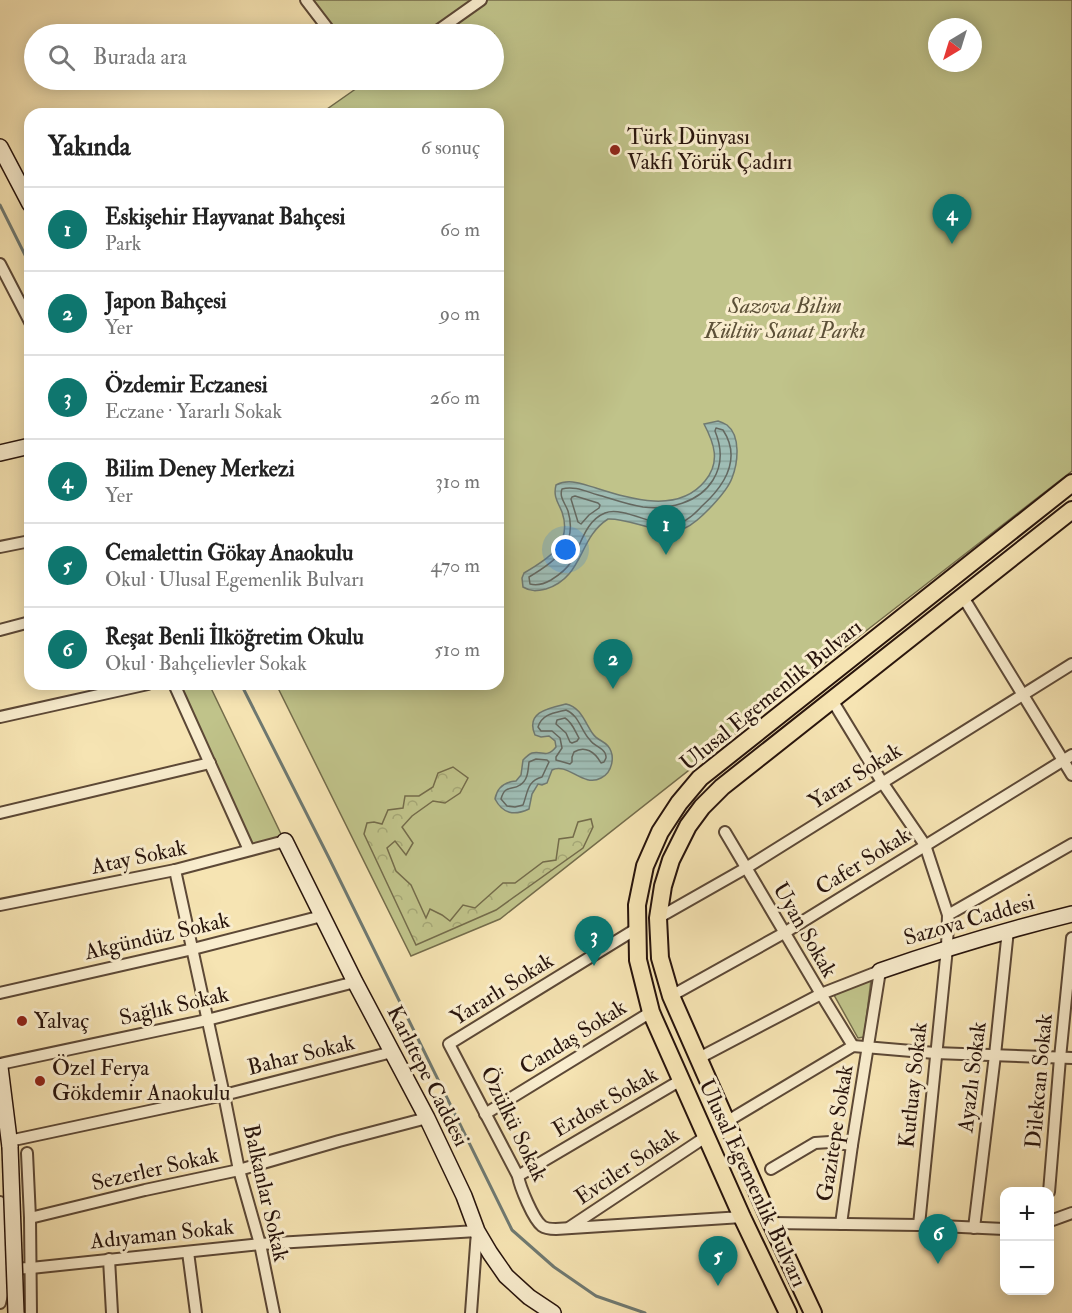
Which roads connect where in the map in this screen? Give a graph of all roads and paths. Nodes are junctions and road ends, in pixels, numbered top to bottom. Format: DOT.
graph roads {
  1 [pos="306,0"];
  2 [pos="481,0"];
  3 [pos="324,24"];
  4 [pos="447,24"];
  5 [pos="0,147"];
  6 [pos="24,193"];
  7 [pos="0,264"];
  8 [pos="24,310"];
  9 [pos="24,447"];
  10 [pos="0,453"];
  11 [pos="1072,483"];
  12 [pos="1072,510"];
  13 [pos="24,542"];
  14 [pos="0,547"];
  15 [pos="963,597"];
  16 [pos="24,624"];
  17 [pos="0,630"];
  18 [pos="1072,664"];
  19 [pos="121,690"];
  20 [pos="177,690"];
  21 [pos="1021,694"];
  22 [pos="832,700"];
  23 [pos="0,717"];
  24 [pos="1067,758"];
  25 [pos="210,763"];
  26 [pos="1072,775"];
  27 [pos="882,782"];
  28 [pos="0,813"];
  29 [pos="725,832"];
  30 [pos="285,841"];
  31 [pos="1072,844"];
  32 [pos="925,845"];
  33 [pos="249,850"];
  34 [pos="746,868"];
  35 [pos="175,870"];
  36 [pos="0,905"];
  37 [pos="1072,914"];
  38 [pos="948,915"];
  39 [pos="322,916"];
  40 [pos="658,918"];
  41 [pos="636,929"];
  42 [pos="1008,930"];
  43 [pos="784,933"];
  44 [pos="1072,938"];
  45 [pos="947,948"];
  46 [pos="193,949"];
  47 [pos="880,971"];
  48 [pos="355,982"];
  49 [pos="0,993"];
  50 [pos="820,994"];
  51 [pos="671,996"];
  52 [pos="651,1012"];
  53 [pos="207,1020"];
  54 [pos="449,1044"];
  55 [pos="853,1047"];
  56 [pos="867,1048"];
  57 [pos="392,1052"];
  58 [pos="935,1053"];
  59 [pos="995,1055"];
  60 [pos="699,1058"];
  61 [pos="1060,1058"];
  62 [pos="1072,1058"];
  63 [pos="0,1065"];
  64 [pos="681,1080"];
  65 [pos="2,1095"];
  66 [pos="224,1095"];
  67 [pos="485,1114"];
  68 [pos="427,1118"];
  69 [pos="3,1120"];
  70 [pos="726,1122"];
  71 [pos="707,1136"];
  72 [pos="9,1144"];
  73 [pos="852,1145"];
  74 [pos="27,1153"];
  75 [pos="771,1169"];
  76 [pos="239,1170"];
  77 [pos="518,1176"];
  78 [pos="1049,1187"];
  79 [pos="0,1202"];
  80 [pos="1072,1213"];
  81 [pos="742,1217"];
  82 [pos="30,1218"];
  83 [pos="1054,1220"];
  84 [pos="771,1222"];
  85 [pos="841,1224"];
  86 [pos="919,1226"];
  87 [pos="568,1228"];
  88 [pos="974,1228"];
  89 [pos="1000,1229"];
  90 [pos="477,1231"];
  91 [pos="260,1244"];
  92 [pos="188,1252"];
  93 [pos="109,1259"];
  94 [pos="31,1268"];
  95 [pos="4,1269"];
  96 [pos="0,1304"];
  97 [pos="16,1313"];
  98 [pos="31,1313"];
  99 [pos="112,1313"];
  100 [pos="196,1313"];
  101 [pos="274,1313"];
  102 [pos="471,1313"];
  103 [pos="554,1313"];
  104 [pos="788,1313"];
  105 [pos="813,1313"];
  1 -- 3 [label="street"];
  2 -- 4 [label="street"];
  5 -- 6 [label="street"];
  7 -- 8 [label="street"];
  9 -- 10 [label="street"];
  11 -- 41 [label="main road, Ulusal Egemenlik Bulvarı"];
  12 -- 15 [label="main road, Ulusal Egemenlik Bulvarı"];
  13 -- 14 [label="street"];
  15 -- 21 [label="street"];
  15 -- 22 [label="main road, Ulusal Egemenlik Bulvarı"];
  16 -- 17 [label="street"];
  18 -- 21 [label="street, Yarar Sokak"];
  19 -- 23 [label="street"];
  20 -- 25 [label="street"];
  21 -- 24 [label="street"];
  21 -- 27 [label="street, Yarar Sokak"];
  22 -- 27 [label="street, Kutluay Sokak"];
  22 -- 40 [label="main road, Ulusal Egemenlik Bulvarı"];
  24 -- 26 [label="street"];
  24 -- 32 [label="street, Cafer Sokak"];
  25 -- 28 [label="street"];
  25 -- 33 [label="street"];
  27 -- 32 [label="street, Kutluay Sokak"];
  27 -- 34 [label="street, Yarar Sokak"];
  29 -- 34 [label="street, Uyan Sokak"];
  30 -- 33 [label="street, Atay Sokak"];
  30 -- 39 [label="street, Karlıtepe Caddesi"];
  31 -- 38 [label="street"];
  32 -- 38 [label="street, Kutluay Sokak"];
  32 -- 43 [label="street, Cafer Sokak"];
  33 -- 35 [label="street, Atay Sokak"];
  34 -- 40 [label="street, Yarar Sokak"];
  34 -- 43 [label="street, Uyan Sokak"];
  35 -- 36 [label="street, Atay Sokak"];
  35 -- 46 [label="street, Balkanlar Sokak"];
  37 -- 42 [label="street, Sazova Caddesi"];
  38 -- 45 [label="street, Kutluay Sokak"];
  39 -- 46 [label="street, Akgündüz Sokak"];
  39 -- 48 [label="street, Karlıtepe Caddesi"];
  40 -- 51 [label="main road, Ulusal Egemenlik Bulvarı"];
  41 -- 52 [label="main road, Ulusal Egemenlik Bulvarı"];
  41 -- 54 [label="street, Yararlı Sokak"];
  42 -- 45 [label="street, Sazova Caddesi"];
  42 -- 59 [label="street, Ayazlı Sokak"];
  43 -- 50 [label="street, Uyan Sokak"];
  43 -- 51 [label="street, Cafer Sokak"];
  44 -- 61 [label="street, Dilekcan Sokak"];
  45 -- 47 [label="street, Sazova Caddesi"];
  45 -- 58 [label="street, Kutluay Sokak"];
  46 -- 49 [label="street, Akgündüz Sokak"];
  46 -- 53 [label="street, Balkanlar Sokak"];
  47 -- 50 [label="street"];
  47 -- 56 [label="street, Gazitepe Sokak"];
  48 -- 53 [label="street, Sağlık Sokak"];
  48 -- 57 [label="street, Karlıtepe Caddesi"];
  50 -- 55 [label="street, Uyan Sokak"];
  50 -- 60 [label="street"];
  51 -- 60 [label="main road, Ulusal Egemenlik Bulvarı"];
  52 -- 64 [label="main road, Ulusal Egemenlik Bulvarı"];
  52 -- 67 [label="street, Candaş Sokak"];
  53 -- 63 [label="street, Sağlık Sokak"];
  53 -- 66 [label="street, Balkanlar Sokak"];
  54 -- 67 [label="street, Özülkü Sokak"];
  55 -- 56 [label="street"];
  55 -- 70 [label="street"];
  56 -- 58 [label="street"];
  56 -- 73 [label="street, Gazitepe Sokak"];
  57 -- 66 [label="street, Bahar Sokak"];
  57 -- 68 [label="street, Karlıtepe Caddesi"];
  58 -- 59 [label="street"];
  58 -- 86 [label="street, Kutluay Sokak"];
  59 -- 61 [label="street"];
  59 -- 88 [label="street, Ayazlı Sokak"];
  60 -- 70 [label="main road, Ulusal Egemenlik Bulvarı"];
  61 -- 62 [label="street"];
  61 -- 78 [label="street, Dilekcan Sokak"];
  63 -- 65 [label="street"];
  64 -- 71 [label="main road, Ulusal Egemenlik Bulvarı"];
  64 -- 77 [label="street, Erdost Sokak"];
  65 -- 69 [label="street"];
  66 -- 72 [label="street, Bahar Sokak"];
  66 -- 76 [label="street, Balkanlar Sokak"];
  67 -- 77 [label="street, Özülkü Sokak"];
  68 -- 76 [label="street, Sezerler Sokak"];
  68 -- 90 [label="street, Karlıtepe Caddesi"];
  69 -- 72 [label="street"];
  70 -- 84 [label="main road, Ulusal Egemenlik Bulvarı"];
  71 -- 81 [label="main road, Ulusal Egemenlik Bulvarı"];
  71 -- 87 [label="street, Evciler Sokak"];
  72 -- 97 [label="street, bridge"];
  73 -- 75 [label="street"];
  73 -- 85 [label="street, Gazitepe Sokak"];
  74 -- 82 [label="street"];
  76 -- 82 [label="street, Sezerler Sokak"];
  76 -- 91 [label="street, Balkanlar Sokak"];
  77 -- 87 [label="street, Özülkü Sokak"];
  79 -- 95 [label="street"];
  80 -- 83 [label="street"];
  81 -- 84 [label="main road"];
  81 -- 87 [label="street"];
  81 -- 104 [label="main road, Ulusal Egemenlik Bulvarı"];
  82 -- 94 [label="street"];
  84 -- 85 [label="street"];
  84 -- 105 [label="main road, Ulusal Egemenlik Bulvarı"];
  85 -- 86 [label="street"];
  86 -- 88 [label="street"];
  88 -- 89 [label="street"];
  90 -- 91 [label="street, Adıyaman Sokak"];
  90 -- 102 [label="street"];
  90 -- 103 [label="street, Karlıtepe Caddesi"];
  91 -- 92 [label="street, Adıyaman Sokak"];
  91 -- 101 [label="street, Balkanlar Sokak"];
  92 -- 93 [label="street, Adıyaman Sokak"];
  92 -- 100 [label="street"];
  93 -- 94 [label="street, Adıyaman Sokak"];
  93 -- 99 [label="street"];
  94 -- 95 [label="street, Adıyaman Sokak"];
  94 -- 98 [label="street"];
  95 -- 96 [label="street"];
}
